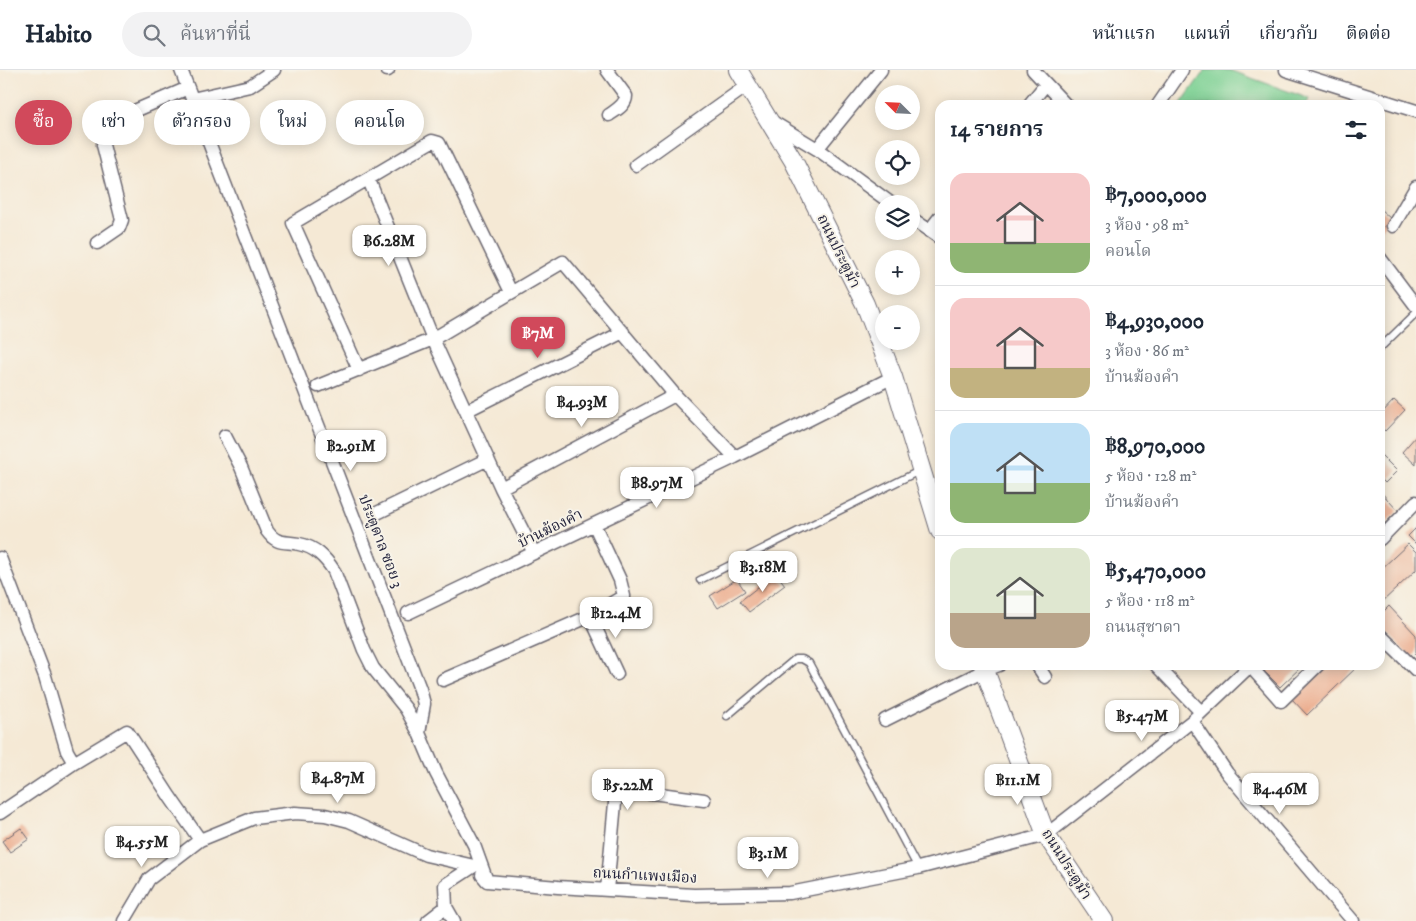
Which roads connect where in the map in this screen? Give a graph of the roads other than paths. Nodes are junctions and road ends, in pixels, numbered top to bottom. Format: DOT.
graph roads {
  1 [pos="181,70"];
  2 [pos="274,70"];
  3 [pos="607,70"];
  4 [pos="738,70"];
  5 [pos="881,70"];
  6 [pos="1182,70"];
  7 [pos="1286,70"];
  8 [pos="1034,71"];
  9 [pos="1046,84"];
  10 [pos="748,85"];
  11 [pos="190,94"];
  12 [pos="1033,100"];
  13 [pos="1061,100"];
  14 [pos="1161,100"];
  15 [pos="1381,100"];
  16 [pos="1385,101"];
  17 [pos="1416,111"];
  18 [pos="609,115"];
  19 [pos="769,119"];
  20 [pos="817,149"];
  21 [pos="636,164"];
  22 [pos="371,185"];
  23 [pos="1416,187"];
  24 [pos="880,195"];
  25 [pos="920,224"];
  26 [pos="1393,226"];
  27 [pos="935,234"];
  28 [pos="97,243"];
  29 [pos="1385,265"];
  30 [pos="511,292"];
  31 [pos="1416,306"];
  32 [pos="1416,313"];
  33 [pos="623,332"];
  34 [pos="433,339"];
  35 [pos="1385,343"];
  36 [pos="359,370"];
  37 [pos="893,377"];
  38 [pos="318,386"];
  39 [pos="675,395"];
  40 [pos="466,411"];
  41 [pos="225,436"];
  42 [pos="735,456"];
  43 [pos="488,459"];
  44 [pos="922,469"];
  45 [pos="501,488"];
  46 [pos="935,499"];
  47 [pos="1416,502"];
  48 [pos="375,514"];
  49 [pos="594,524"];
  50 [pos="1385,534"];
  51 [pos="534,554"];
  52 [pos="0,558"];
  53 [pos="700,580"];
  54 [pos="408,612"];
  55 [pos="590,616"];
  56 [pos="1385,640"];
  57 [pos="983,670"];
  58 [pos="990,670"];
  59 [pos="1040,670"];
  60 [pos="1160,670"];
  61 [pos="1247,670"];
  62 [pos="1254,670"];
  63 [pos="1313,670"];
  64 [pos="1416,670"];
  65 [pos="617,674"];
  66 [pos="1045,677"];
  67 [pos="443,680"];
  68 [pos="727,716"];
  69 [pos="1197,717"];
  70 [pos="885,720"];
  71 [pos="419,733"];
  72 [pos="74,763"];
  73 [pos="704,800"];
  74 [pos="0,812"];
  75 [pos="1046,835"];
  76 [pos="200,840"];
  77 [pos="474,866"];
  78 [pos="918,868"];
  79 [pos="487,881"];
  80 [pos="607,890"];
  81 [pos="446,907"];
  82 [pos="124,921"];
  83 [pos="428,921"];
  84 [pos="454,921"];
  85 [pos="1104,921"];
  86 [pos="1353,921"];
  1 -- 11 [label="street, ประตูดาล ซอย 3"];
  2 -- 11 [label="street"];
  3 -- 18 [label="street"];
  4 -- 10 [label="main road, ถนนประตูม้า"];
  5 -- 20 [label="street"];
  6 -- 14 [label="street"];
  7 -- 15 [label="street"];
  8 -- 9 [label="street"];
  9 -- 12 [label="street"];
  9 -- 13 [label="street"];
  10 -- 19 [label="main road, ถนนประตูม้า"];
  10 -- 21 [label="street"];
  11 -- 28 [label="street"];
  11 -- 71 [label="street, ประตูดาล ซอย 3"];
  16 -- 17 [label="street"];
  19 -- 20 [label="street"];
  19 -- 37 [label="main road, ถนนประตูม้า"];
  20 -- 24 [label="street"];
  22 -- 34 [label="street"];
  23 -- 26 [label="street"];
  25 -- 27 [label="street"];
  29 -- 31 [label="street"];
  30 -- 33 [label="street"];
  30 -- 34 [label="street"];
  30 -- 36 [label="street"];
  32 -- 35 [label="lane"];
  33 -- 39 [label="street"];
  33 -- 40 [label="street"];
  34 -- 36 [label="street"];
  34 -- 40 [label="street"];
  36 -- 38 [label="street"];
  37 -- 42 [label="street, บ้านฆ้องคำ"];
  37 -- 44 [label="main road, ถนนประตูม้า"];
  39 -- 42 [label="street"];
  39 -- 45 [label="street"];
  40 -- 43 [label="street"];
  41 -- 71 [label="street"];
  42 -- 49 [label="street, บ้านฆ้องคำ"];
  43 -- 45 [label="street"];
  43 -- 48 [label="street"];
  44 -- 46 [label="main road, ถนนประตูม้า"];
  44 -- 53 [label="lane"];
  45 -- 51 [label="street"];
  47 -- 50 [label="street"];
  49 -- 51 [label="street, บ้านฆ้องคำ"];
  49 -- 55 [label="street"];
  51 -- 54 [label="street, บ้านฆ้องคำ"];
  52 -- 72 [label="street"];
  55 -- 65 [label="street"];
  55 -- 67 [label="street"];
  56 -- 64 [label="street"];
  57 -- 70 [label="street"];
  58 -- 75 [label="main road, ถนนประตูม้า"];
  59 -- 66 [label="street"];
  60 -- 69 [label="street"];
  61 -- 69 [label="street"];
  62 -- 63 [label="street"];
  68 -- 78 [label="lane"];
  69 -- 75 [label="street"];
  69 -- 86 [label="street"];
  71 -- 79 [label="street"];
  72 -- 74 [label="street"];
  72 -- 76 [label="street"];
  73 -- 80 [label="street"];
  75 -- 78 [label="street, ถนนกำแพงเมือง"];
  75 -- 85 [label="main road, ถนนประตูม้า"];
  76 -- 77 [label="street"];
  76 -- 82 [label="street"];
  77 -- 79 [label="street"];
  77 -- 81 [label="street"];
  78 -- 80 [label="street, ถนนกำแพงเมือง"];
  79 -- 80 [label="street, ถนนกำแพงเมือง"];
  81 -- 83 [label="street"];
  81 -- 84 [label="street"];
}
